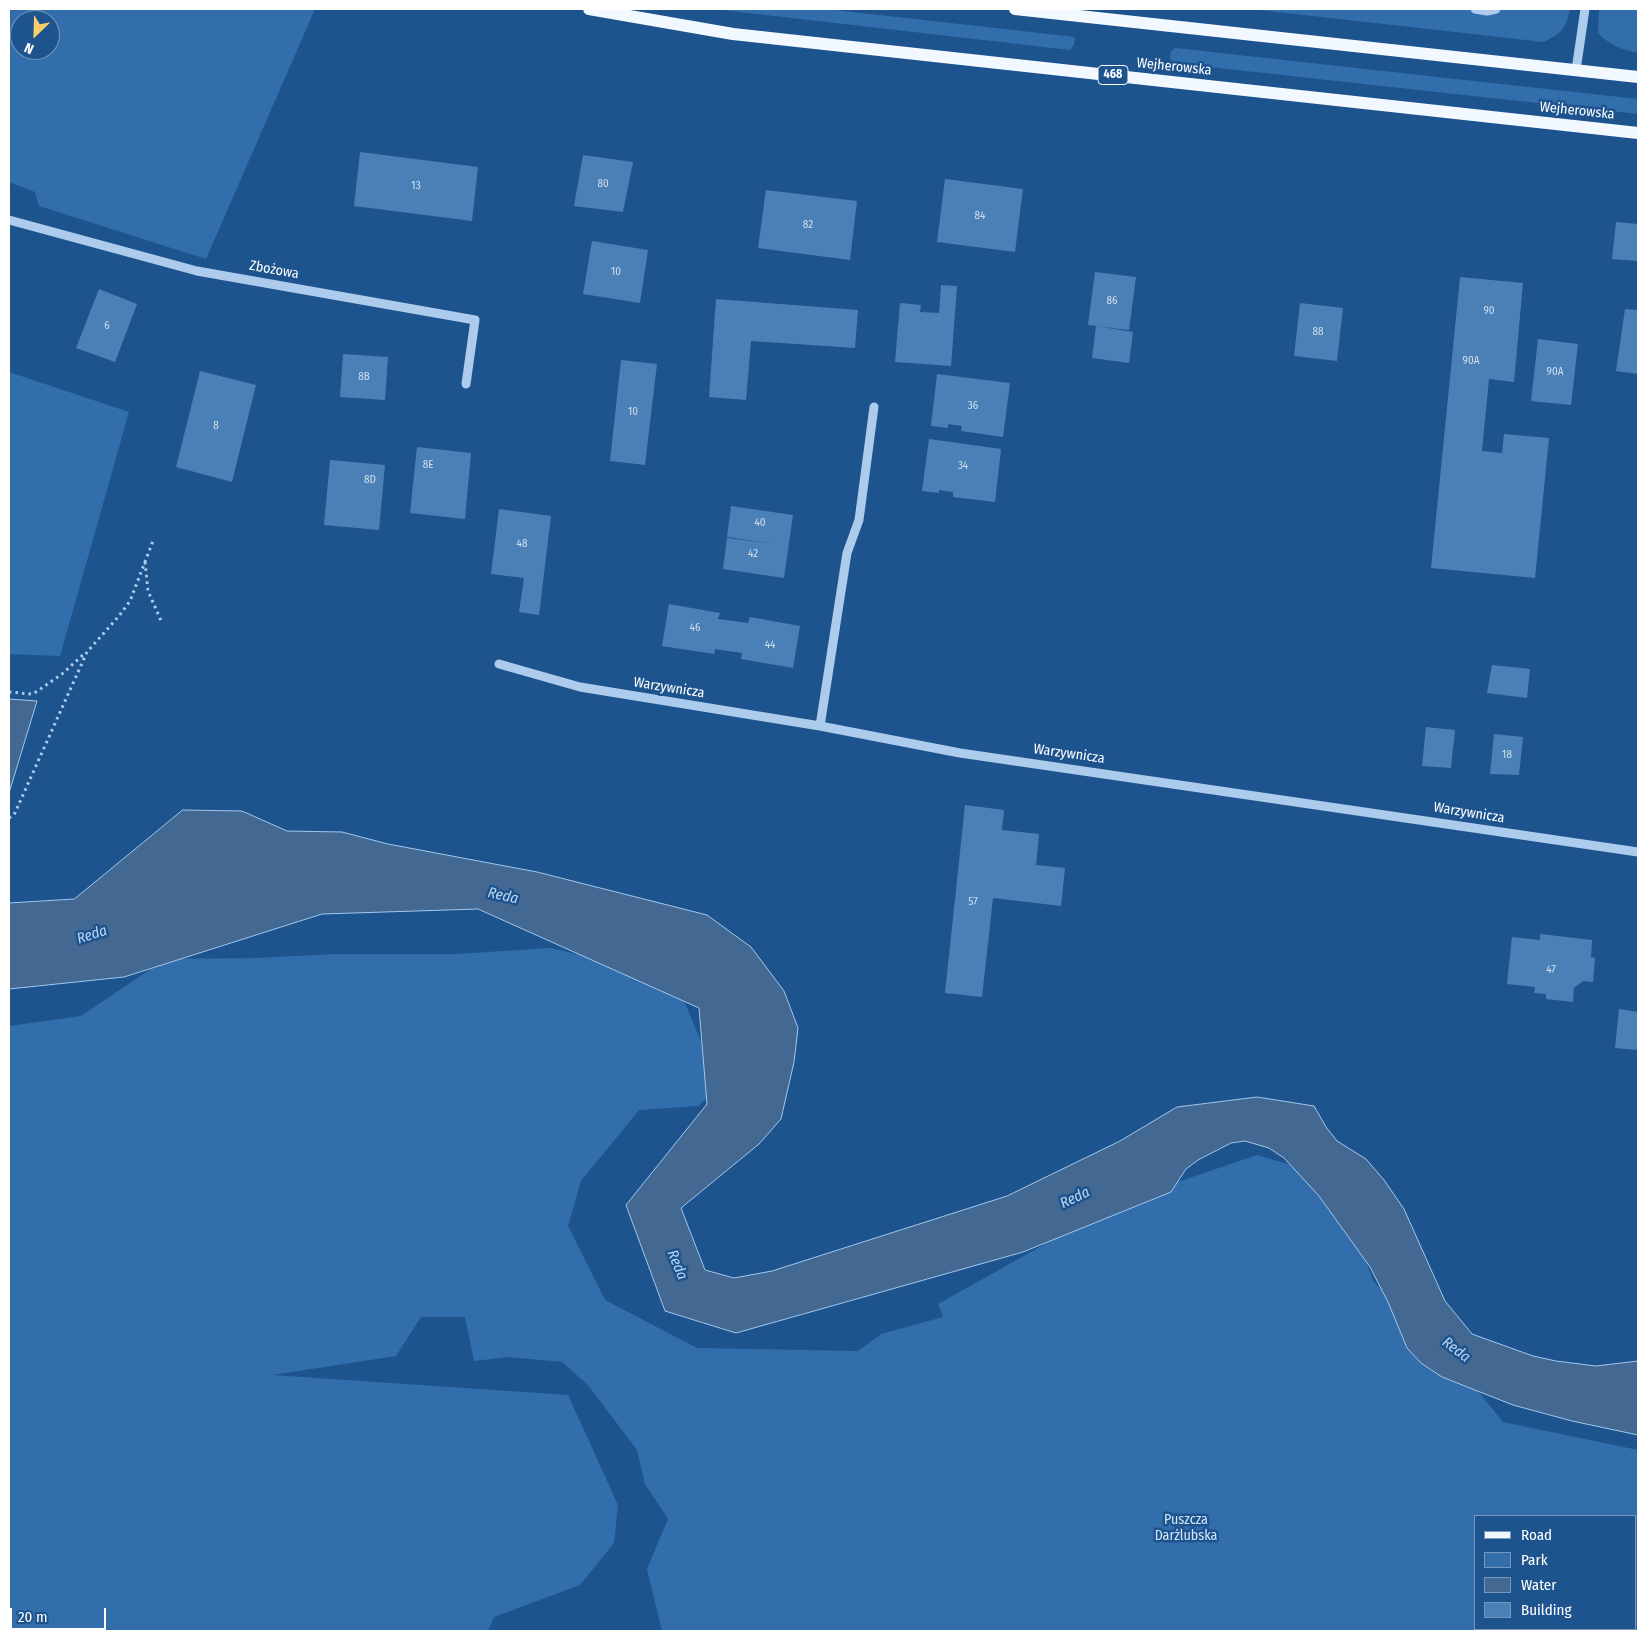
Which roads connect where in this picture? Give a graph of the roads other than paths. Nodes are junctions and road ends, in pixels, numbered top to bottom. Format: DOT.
graph roads {
  1 [pos="589,9"];
  2 [pos="1015,9"];
  3 [pos="1475,9"];
  4 [pos="1496,9"];
  5 [pos="1585,9"];
  6 [pos="1108,14"];
  7 [pos="1576,70"];
  8 [pos="1638,77"];
  9 [pos="1638,133"];
  10 [pos="9,220"];
  11 [pos="466,384"];
  12 [pos="874,407"];
  13 [pos="499,664"];
  14 [pos="820,726"];
  15 [pos="1638,852"];
  1 -- 9 [label="main road, Wejherowska / 468"];
  2 -- 6 [label="main road"];
  3 -- 4 [label="street"];
  5 -- 7 [label="street"];
  6 -- 7 [label="main road"];
  7 -- 8 [label="main road"];
  10 -- 11 [label="street, Zbożowa"];
  12 -- 14 [label="street"];
  13 -- 14 [label="street, Warzywnicza"];
  14 -- 15 [label="street, Warzywnicza"];
}
